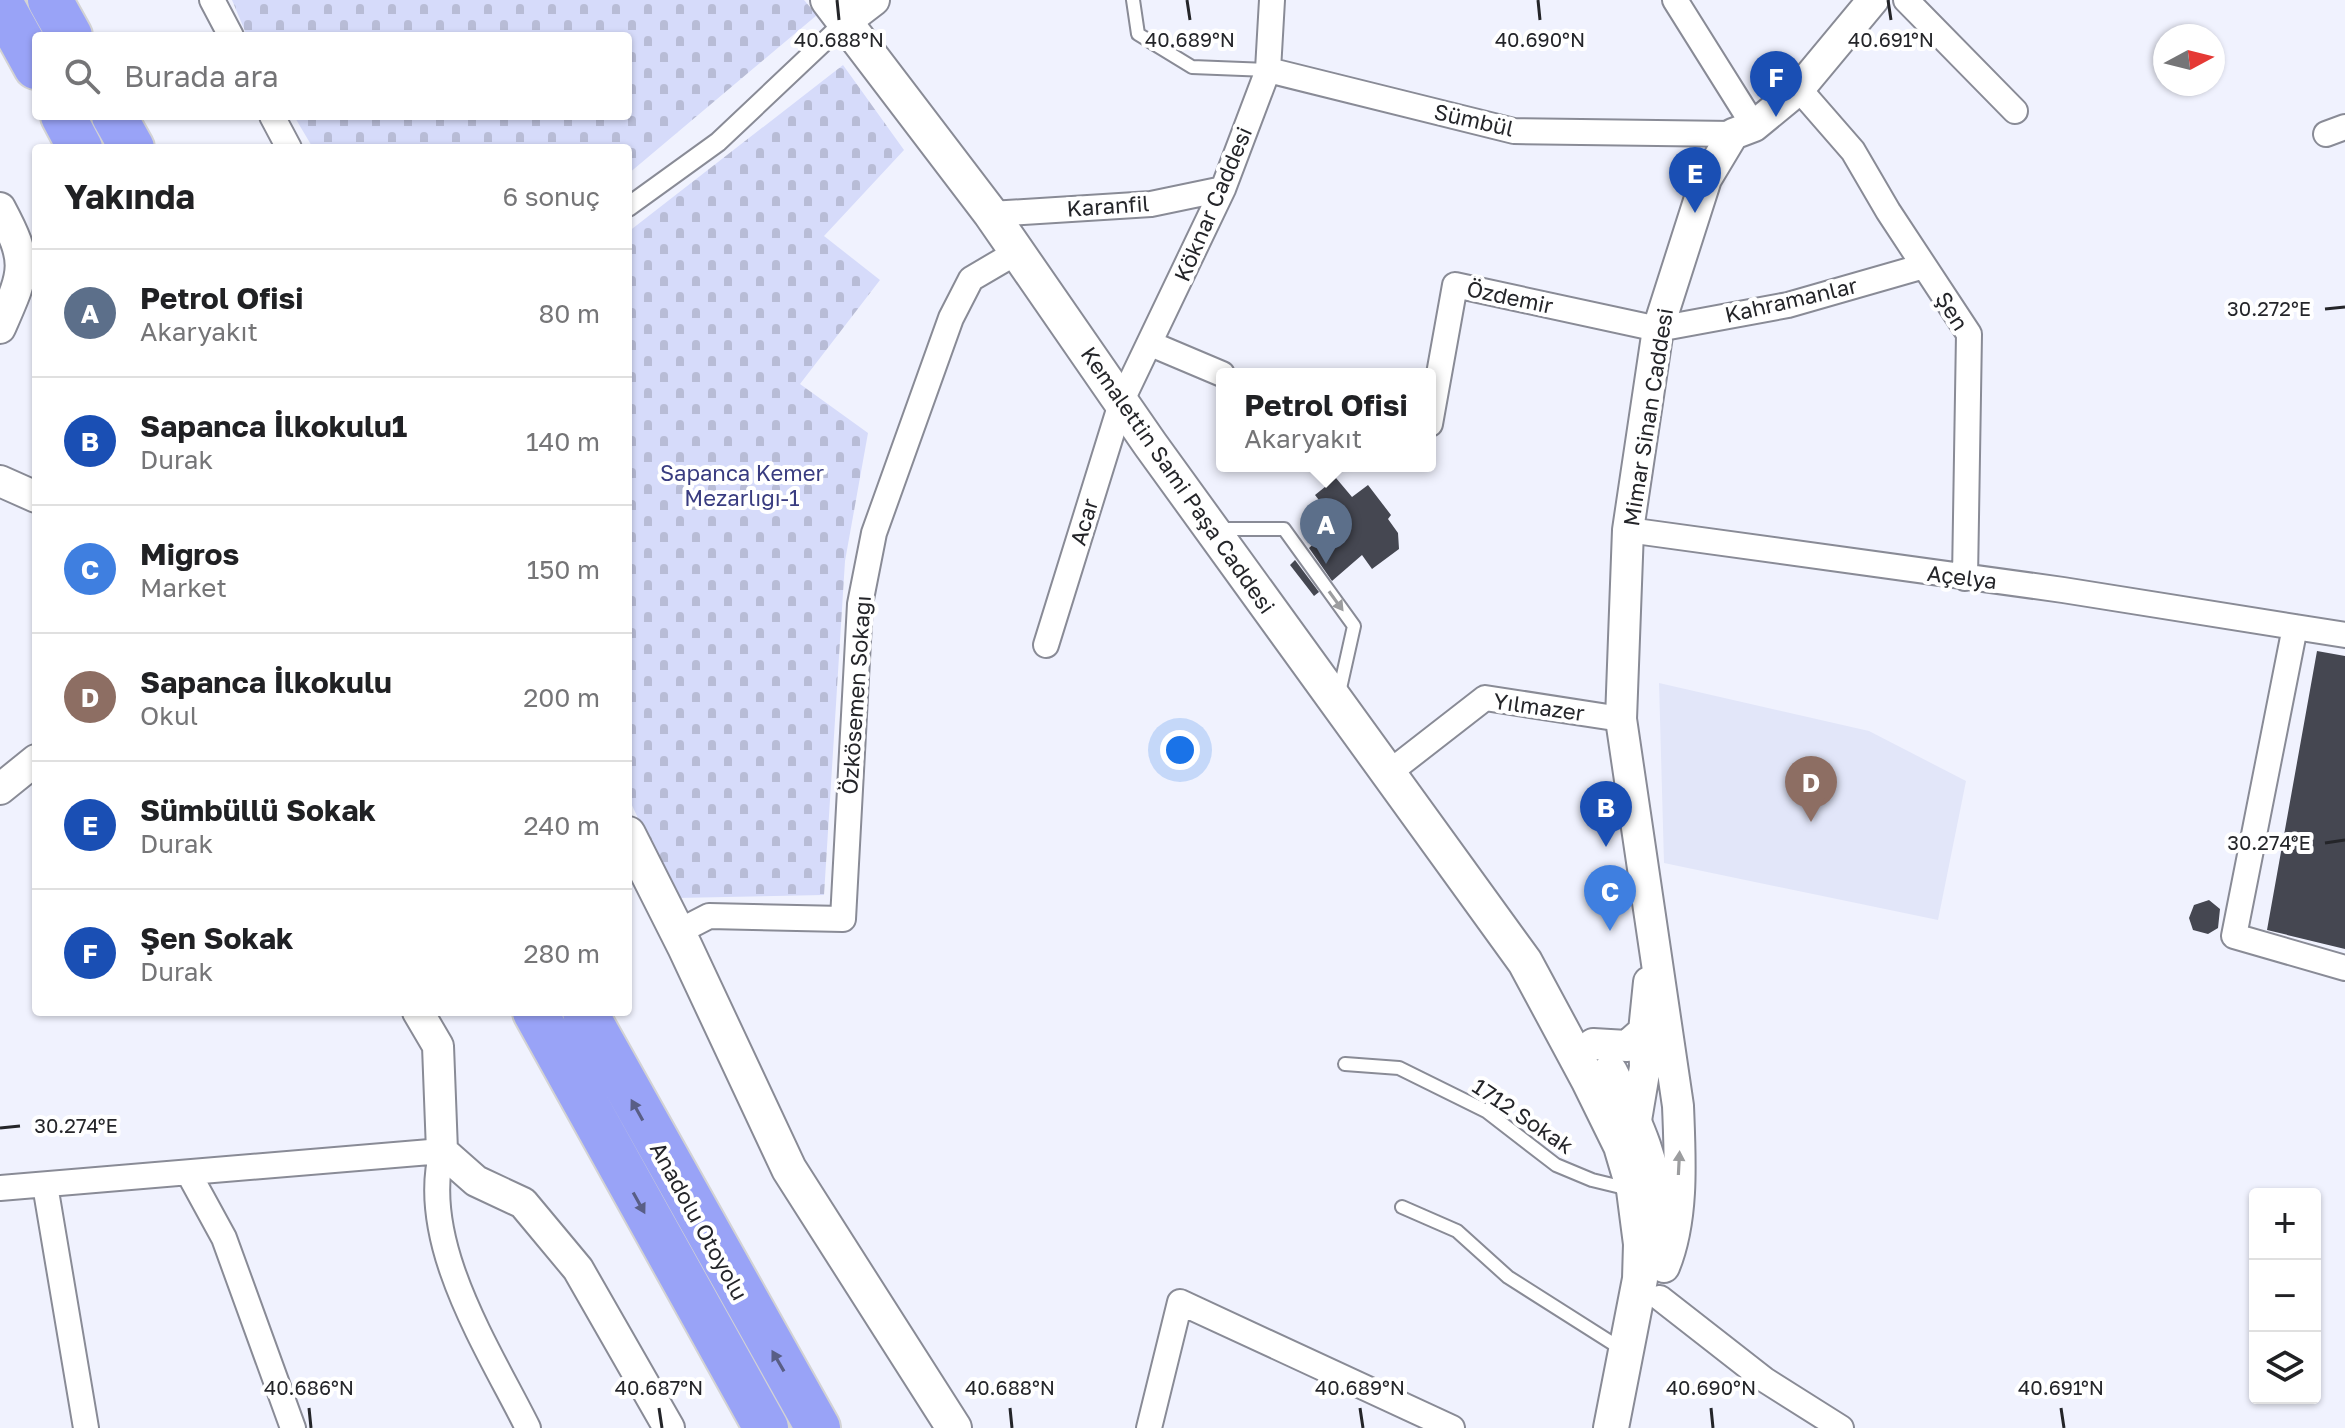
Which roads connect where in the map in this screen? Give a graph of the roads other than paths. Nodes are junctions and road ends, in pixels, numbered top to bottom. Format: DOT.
graph roads {
  1 [pos="50,0"];
  2 [pos="212,0"];
  3 [pos="874,0"];
  4 [pos="1133,0"];
  5 [pos="1272,0"];
  6 [pos="1675,0"];
  7 [pos="1873,0"];
  8 [pos="1906,0"];
  9 [pos="0,2"];
  10 [pos="836,12"];
  11 [pos="68,32"];
  12 [pos="229,32"];
  13 [pos="32,60"];
  14 [pos="1268,70"];
  15 [pos="1799,89"];
  16 [pos="2015,111"];
  17 [pos="65,120"];
  18 [pos="116,120"];
  19 [pos="274,120"];
  20 [pos="1744,130"];
  21 [pos="78,144"];
  22 [pos="130,144"];
  23 [pos="287,144"];
  24 [pos="1223,189"];
  25 [pos="632,204"];
  26 [pos="0,208"];
  27 [pos="991,214"];
  28 [pos="1017,252"];
  29 [pos="1924,266"];
  30 [pos="0,328"];
  31 [pos="1658,329"];
  32 [pos="1151,344"];
  33 [pos="1216,371"];
  34 [pos="1436,391"];
  35 [pos="1122,400"];
  36 [pos="0,481"];
  37 [pos="32,495"];
  38 [pos="1212,529"];
  39 [pos="1628,530"];
  40 [pos="1965,578"];
  41 [pos="2295,627"];
  42 [pos="2345,635"];
  43 [pos="1046,645"];
  44 [pos="1337,705"];
  45 [pos="1621,719"];
  46 [pos="32,763"];
  47 [pos="1386,775"];
  48 [pos="0,789"];
  49 [pos="632,842"];
  50 [pos="1647,908"];
  51 [pos="678,932"];
  52 [pos="1525,962"];
  53 [pos="2345,968"];
  54 [pos="420,1016"];
  55 [pos="537,1016"];
  56 [pos="587,1016"];
  57 [pos="1644,1031"];
  58 [pos="1593,1044"];
  59 [pos="1345,1064"];
  60 [pos="1675,1090"];
  61 [pos="1621,1118"];
  62 [pos="442,1151"];
  63 [pos="189,1174"];
  64 [pos="1630,1177"];
  65 [pos="45,1185"];
  66 [pos="0,1188"];
  67 [pos="1402,1207"];
  68 [pos="1662,1282"];
  69 [pos="1626,1352"];
  70 [pos="86,1428"];
  71 [pos="293,1428"];
  72 [pos="528,1428"];
  73 [pos="669,1428"];
  74 [pos="766,1428"];
  75 [pos="818,1428"];
  76 [pos="954,1428"];
  77 [pos="1149,1428"];
  78 [pos="1452,1428"];
  79 [pos="1611,1428"];
  80 [pos="1626,1428"];
  81 [pos="1841,1428"];
  1 -- 11 [label="highway"];
  2 -- 12 [label="street"];
  3 -- 10 [label="street"];
  4 -- 14 [label="lane"];
  5 -- 14 [label="street, Köknar Caddesi"];
  6 -- 20 [label="street"];
  7 -- 15 [label="street, Mimar Sinan Caddesi"];
  8 -- 16 [label="street"];
  9 -- 13 [label="highway"];
  10 -- 25 [label="street"];
  10 -- 27 [label="main road, Kemalettin Sami Paşa Caddesi"];
  14 -- 20 [label="street, Sümbül"];
  14 -- 24 [label="street, Köknar Caddesi"];
  15 -- 20 [label="street, Mimar Sinan Caddesi"];
  15 -- 29 [label="street, Şen"];
  17 -- 21 [label="highway"];
  18 -- 22 [label="highway"];
  19 -- 23 [label="street"];
  20 -- 31 [label="street, Mimar Sinan Caddesi"];
  24 -- 27 [label="street, Karanfil"];
  24 -- 32 [label="street, Köknar Caddesi"];
  26 -- 30 [label="street"];
  27 -- 28 [label="main road, Kemalettin Sami Paşa Caddesi"];
  28 -- 35 [label="main road, Kemalettin Sami Paşa Caddesi"];
  28 -- 51 [label="street, Özkösemen Sokağı"];
  29 -- 31 [label="street, Kahramanlar"];
  29 -- 40 [label="street, Şen"];
  31 -- 34 [label="street, Özdemir"];
  31 -- 39 [label="street, Mimar Sinan Caddesi"];
  32 -- 33 [label="street"];
  32 -- 35 [label="street, Köknar Caddesi"];
  35 -- 38 [label="main road, Kemalettin Sami Paşa Caddesi"];
  35 -- 43 [label="street, Acar"];
  36 -- 37 [label="street"];
  38 -- 44 [label="main road, Kemalettin Sami Paşa Caddesi"];
  38 -- 44 [label="lane, one-way"];
  39 -- 40 [label="street, Açelya"];
  39 -- 45 [label="street, Mimar Sinan Caddesi"];
  40 -- 41 [label="street, Açelya"];
  41 -- 42 [label="street, Açelya"];
  41 -- 53 [label="street"];
  44 -- 47 [label="main road, Kemalettin Sami Paşa Caddesi"];
  45 -- 47 [label="street, Yılmazer"];
  45 -- 50 [label="street, Mimar Sinan Caddesi"];
  46 -- 48 [label="street"];
  47 -- 52 [label="main road, Kemalettin Sami Paşa Caddesi"];
  49 -- 51 [label="main road"];
  50 -- 57 [label="street"];
  50 -- 60 [label="street"];
  51 -- 76 [label="main road"];
  52 -- 58 [label="main road, Kemalettin Sami Paşa Caddesi"];
  52 -- 61 [label="main road, Kemalettin Sami Paşa Caddesi"];
  54 -- 62 [label="street"];
  55 -- 74 [label="highway, Anadolu Otoyolu, one-way"];
  75 -- 56 [label="highway, Anadolu Otoyolu, one-way"];
  57 -- 58 [label="street"];
  57 -- 61 [label="street"];
  58 -- 61 [label="main road, Kemalettin Sami Paşa Caddesi"];
  59 -- 64 [label="lane, 1712 Sokak"];
  60 -- 61 [label="street"];
  68 -- 60 [label="street, one-way"];
  61 -- 64 [label="main road, Kemalettin Sami Paşa Caddesi"];
  61 -- 68 [label="main road, Kemalettin Sami Paşa Caddesi"];
  62 -- 63 [label="street"];
  62 -- 72 [label="street"];
  62 -- 73 [label="street"];
  63 -- 65 [label="street"];
  63 -- 71 [label="street"];
  64 -- 69 [label="main road, Kemalettin Sami Paşa Caddesi"];
  65 -- 66 [label="street"];
  65 -- 70 [label="street"];
  67 -- 69 [label="lane"];
  68 -- 80 [label="main road, Kemalettin Sami Paşa Caddesi"];
  68 -- 81 [label="street"];
  69 -- 79 [label="main road, Kemalettin Sami Paşa Caddesi"];
  77 -- 78 [label="street"];
}
